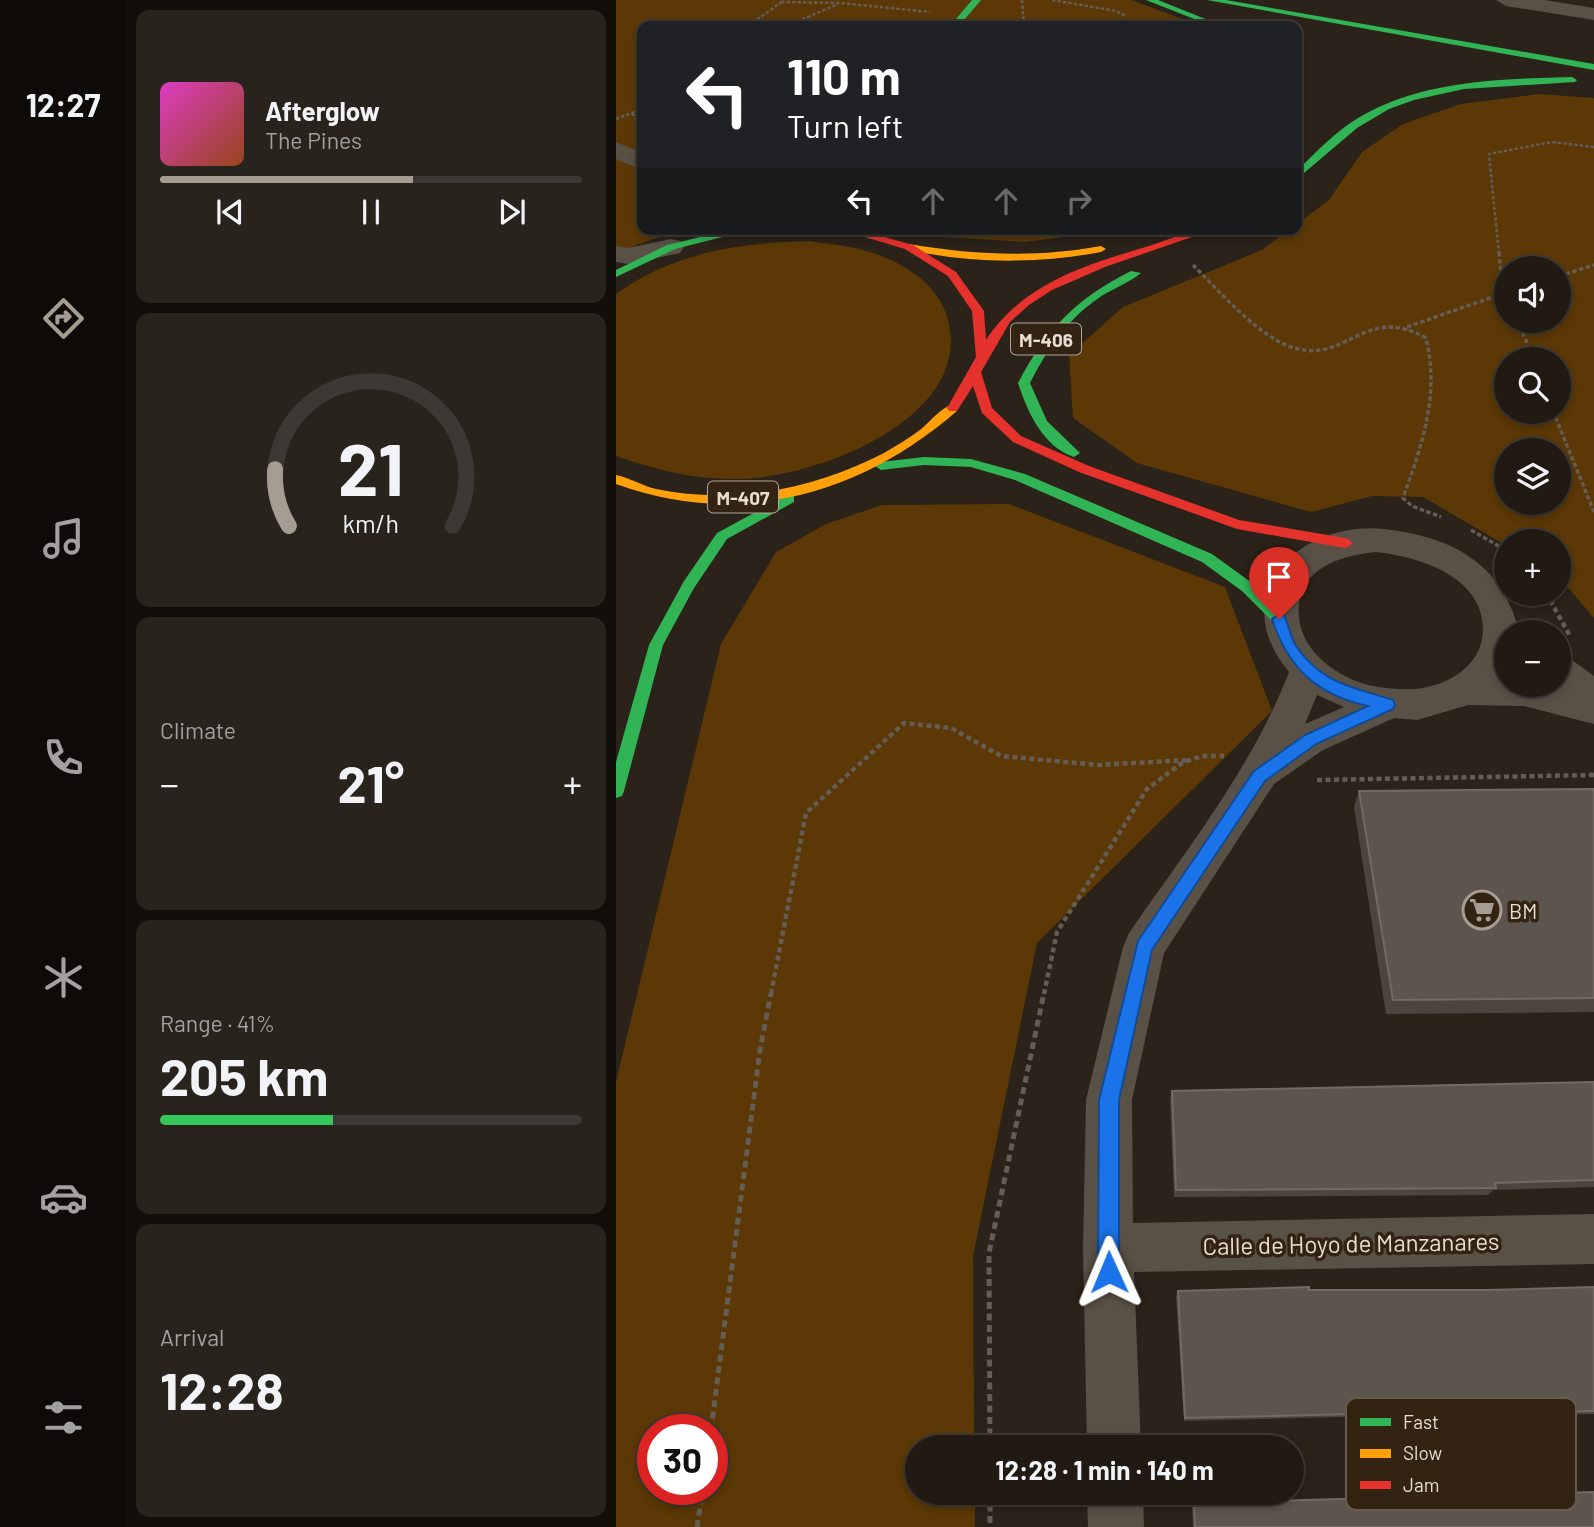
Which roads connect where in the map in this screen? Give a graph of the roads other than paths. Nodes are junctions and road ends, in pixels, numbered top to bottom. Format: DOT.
graph roads {
  1 [pos="1150,0"];
  2 [pos="1211,0"];
  3 [pos="1296,0"];
  4 [pos="1506,0"];
  5 [pos="972,5"];
  6 [pos="1571,5"];
  7 [pos="1594,14"];
  8 [pos="958,21"];
  9 [pos="1206,21"];
  10 [pos="1594,51"];
  11 [pos="1594,67"];
  12 [pos="1594,82"];
  13 [pos="616,149"];
  14 [pos="637,160"];
  15 [pos="1302,171"];
  16 [pos="723,235"];
  17 [pos="878,235"];
  18 [pos="1147,235"];
  19 [pos="1192,235"];
  20 [pos="1214,235"];
  21 [pos="671,247"];
  22 [pos="909,247"];
  23 [pos="616,254"];
  24 [pos="616,274"];
  25 [pos="981,355"];
  26 [pos="976,374"];
  27 [pos="869,468"];
  28 [pos="616,479"];
  29 [pos="807,488"];
  30 [pos="1137,488"];
  31 [pos="1345,544"];
  32 [pos="1279,619"];
  33 [pos="1506,620"];
  34 [pos="1571,660"];
  35 [pos="1494,663"];
  36 [pos="1308,670"];
  37 [pos="1466,691"];
  38 [pos="1594,695"];
  39 [pos="1387,705"];
  40 [pos="1594,709"];
  41 [pos="1259,776"];
  42 [pos="616,791"];
  43 [pos="1594,1239"];
  44 [pos="1108,1248"];
  45 [pos="1114,1435"];
  46 [pos="1115,1505"];
  47 [pos="1116,1527"];
  1 -- 9 [label="highway"];
  2 -- 11 [label="highway"];
  3 -- 10 [label="highway"];
  4 -- 6 [label="street"];
  5 -- 8 [label="highway"];
  6 -- 7 [label="street"];
  12 -- 15 [label="highway"];
  13 -- 14 [label="street"];
  16 -- 21 [label="highway"];
  17 -- 22 [label="highway, M-407"];
  18 -- 22 [label="highway"];
  19 -- 25 [label="highway, M-406"];
  20 -- 30 [label="highway, M-406"];
  21 -- 23 [label="street"];
  21 -- 24 [label="highway"];
  22 -- 25 [label="highway, M-407"];
  25 -- 26 [label="highway, M-407"];
  26 -- 27 [label="highway, M-407"];
  26 -- 30 [label="highway"];
  27 -- 29 [label="highway, M-407"];
  27 -- 32 [label="highway"];
  28 -- 29 [label="highway, M-407"];
  29 -- 42 [label="highway, M-407"];
  30 -- 31 [label="highway"];
  31 -- 32 [label="street"];
  31 -- 33 [label="street"];
  32 -- 36 [label="street"];
  34 -- 38 [label="street"];
  35 -- 37 [label="street"];
  36 -- 39 [label="street"];
  36 -- 41 [label="street"];
  37 -- 39 [label="street"];
  37 -- 40 [label="street"];
  39 -- 41 [label="street"];
  41 -- 44 [label="street"];
  43 -- 44 [label="street, Calle de Hoyo de Manzanares"];
  44 -- 45 [label="street"];
  46 -- 47 [label="street"];
}
